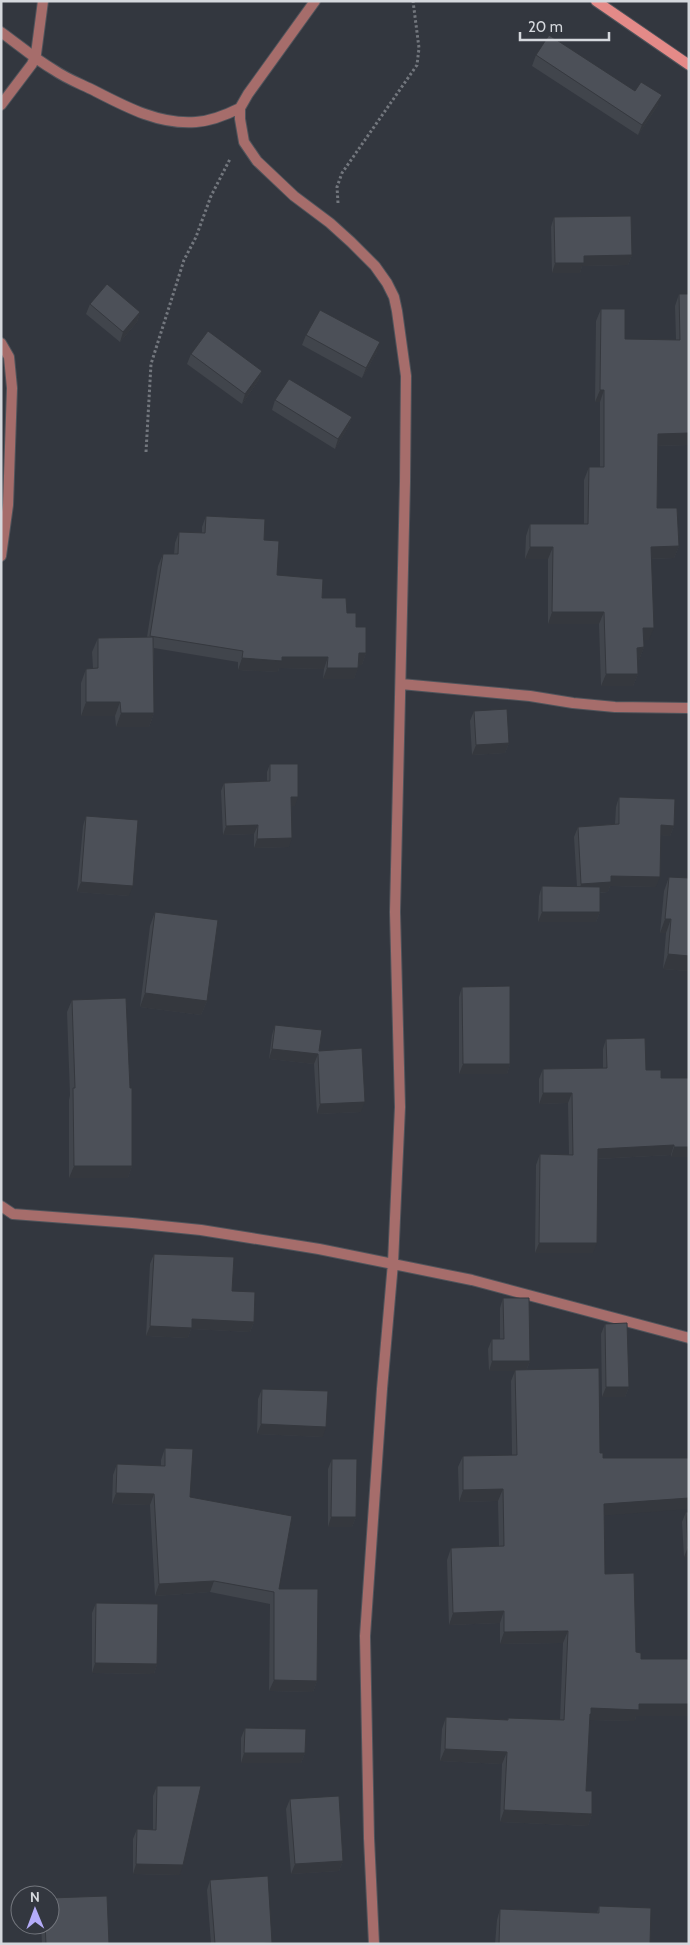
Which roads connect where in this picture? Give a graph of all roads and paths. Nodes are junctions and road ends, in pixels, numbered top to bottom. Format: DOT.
graph roads {
  1 [pos="43,1"];
  2 [pos="315,1"];
  3 [pos="413,1"];
  4 [pos="596,1"];
  5 [pos="1,32"];
  6 [pos="35,58"];
  7 [pos="689,65"];
  8 [pos="1,105"];
  9 [pos="240,108"];
  10 [pos="241,130"];
  11 [pos="343,234"];
  12 [pos="1,343"];
  13 [pos="146,452"];
  14 [pos="1,556"];
  15 [pos="401,684"];
  16 [pos="689,708"];
  17 [pos="1,1206"];
  18 [pos="393,1263"];
  19 [pos="689,1338"];
  20 [pos="374,1944"];
  1 -- 6 [label="street"];
  2 -- 9 [label="street"];
  3 -- 11 [label="path"];
  4 -- 7 [label="main road"];
  5 -- 6 [label="street"];
  6 -- 8 [label="street"];
  6 -- 9 [label="street"];
  9 -- 10 [label="street"];
  10 -- 11 [label="street"];
  10 -- 13 [label="path"];
  11 -- 15 [label="street"];
  12 -- 14 [label="street"];
  15 -- 16 [label="street"];
  15 -- 18 [label="street"];
  17 -- 18 [label="street"];
  18 -- 19 [label="street"];
  18 -- 20 [label="street"];
}
